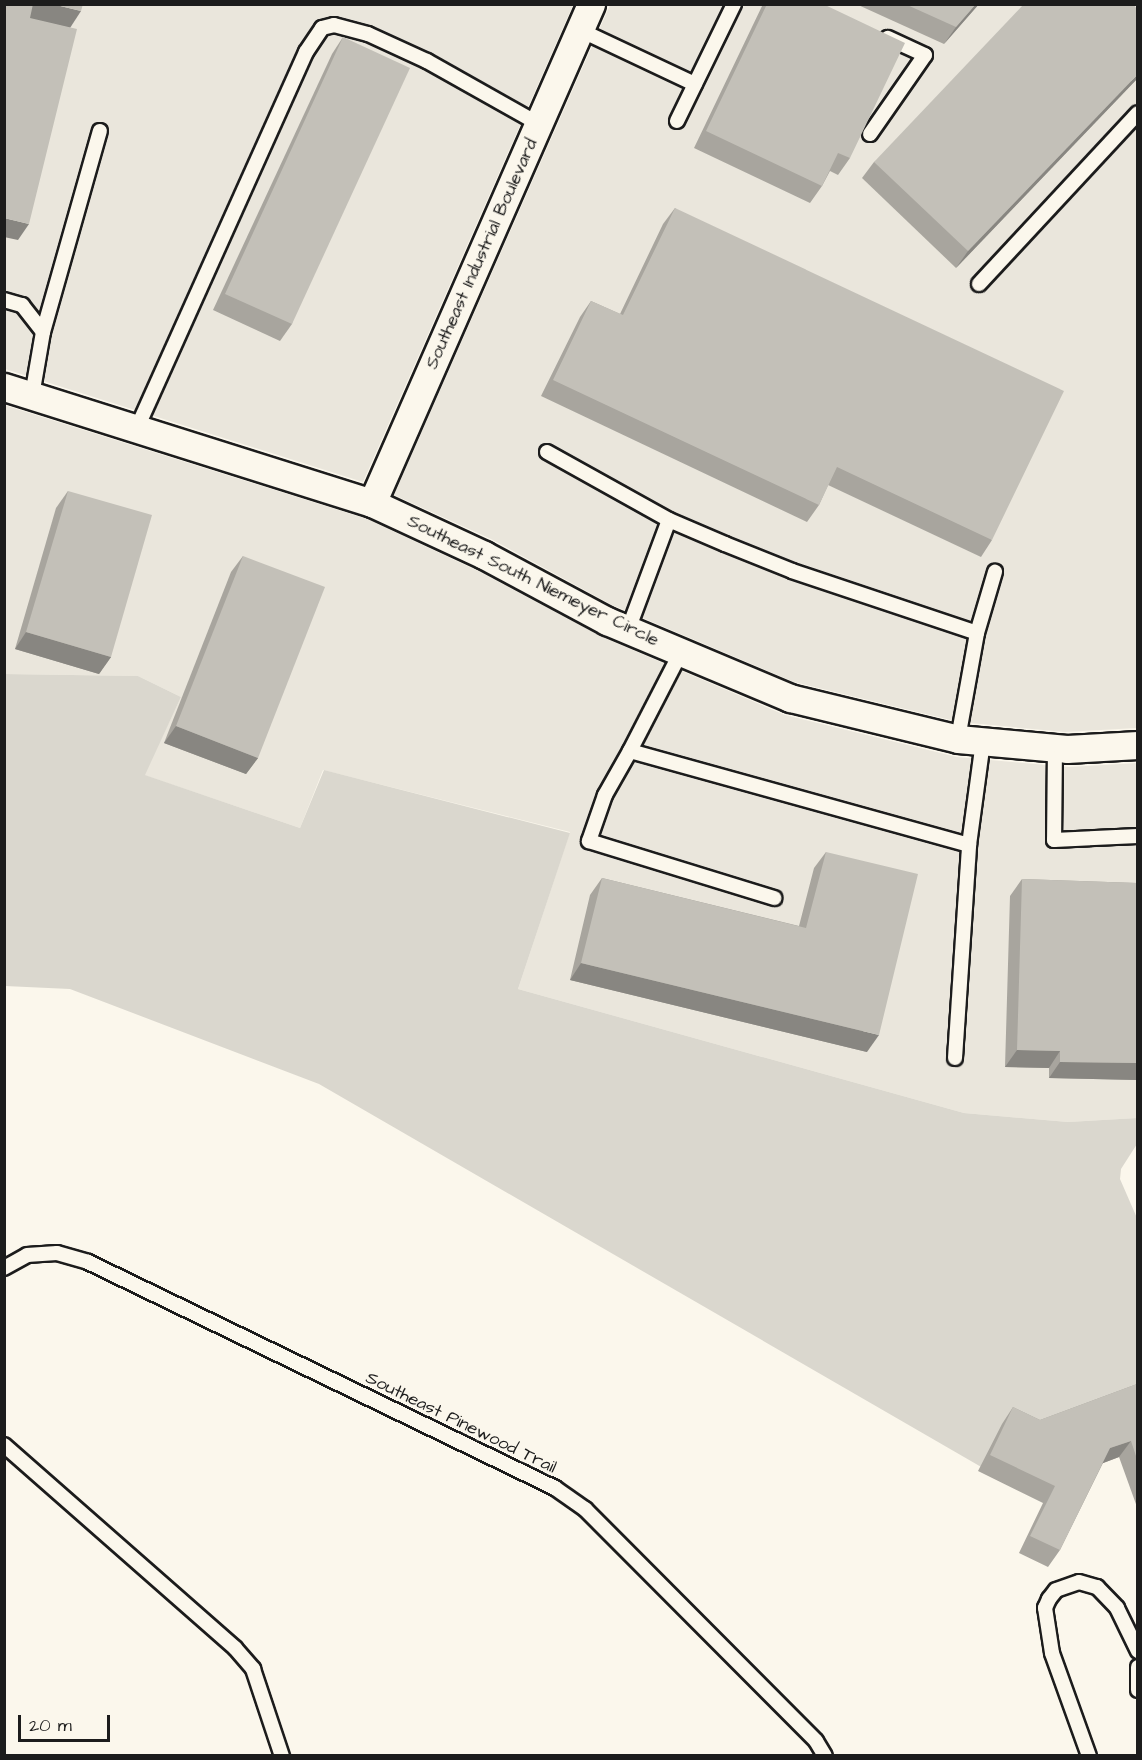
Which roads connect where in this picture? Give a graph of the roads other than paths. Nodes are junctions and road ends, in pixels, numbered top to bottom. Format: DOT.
graph roads {
  1 [pos="734,4"];
  2 [pos="583,13"];
  3 [pos="873,32"];
  4 [pos="695,84"];
  5 [pos="1137,113"];
  6 [pos="677,121"];
  7 [pos="539,124"];
  8 [pos="100,131"];
  9 [pos="870,134"];
  10 [pos="979,284"];
  11 [pos="4,300"];
  12 [pos="43,332"];
  13 [pos="4,387"];
  14 [pos="32,396"];
  15 [pos="137,428"];
  16 [pos="547,453"];
  17 [pos="372,503"];
  18 [pos="669,520"];
  19 [pos="995,572"];
  20 [pos="627,630"];
  21 [pos="977,633"];
  22 [pos="681,652"];
  23 [pos="970,740"];
  24 [pos="1137,745"];
  25 [pos="1054,748"];
  26 [pos="630,751"];
  27 [pos="1137,836"];
  28 [pos="969,845"];
  29 [pos="774,898"];
  30 [pos="955,1058"];
  31 [pos="4,1268"];
  32 [pos="4,1445"];
  33 [pos="1137,1651"];
  34 [pos="1137,1667"];
  35 [pos="1137,1690"];
  36 [pos="282,1755"];
  37 [pos="825,1755"];
  38 [pos="1089,1755"];
  1 -- 4 [label="lane"];
  2 -- 4 [label="lane"];
  2 -- 7 [label="street, Southeast Industrial Boulevard"];
  3 -- 9 [label="lane"];
  4 -- 6 [label="lane"];
  5 -- 10 [label="lane"];
  7 -- 15 [label="lane"];
  7 -- 17 [label="street, Southeast Industrial Boulevard"];
  8 -- 12 [label="lane"];
  11 -- 12 [label="lane"];
  12 -- 14 [label="lane"];
  13 -- 14 [label="street, Southeast South Niemeyer Circle"];
  14 -- 15 [label="street, Southeast South Niemeyer Circle"];
  15 -- 17 [label="street, Southeast South Niemeyer Circle"];
  16 -- 18 [label="lane"];
  17 -- 20 [label="street, Southeast South Niemeyer Circle"];
  18 -- 20 [label="lane"];
  18 -- 21 [label="lane"];
  19 -- 21 [label="lane"];
  20 -- 22 [label="street, Southeast South Niemeyer Circle"];
  21 -- 23 [label="lane"];
  22 -- 23 [label="street, Southeast South Niemeyer Circle"];
  22 -- 26 [label="lane"];
  23 -- 25 [label="street, Southeast South Niemeyer Circle"];
  23 -- 28 [label="lane"];
  24 -- 25 [label="street, Southeast South Niemeyer Circle"];
  25 -- 27 [label="lane"];
  26 -- 28 [label="lane"];
  26 -- 29 [label="lane"];
  28 -- 30 [label="lane"];
  31 -- 37 [label="lane, Southeast Pinewood Trail"];
  32 -- 36 [label="lane"];
  33 -- 38 [label="lane"];
  34 -- 35 [label="lane"];
}
